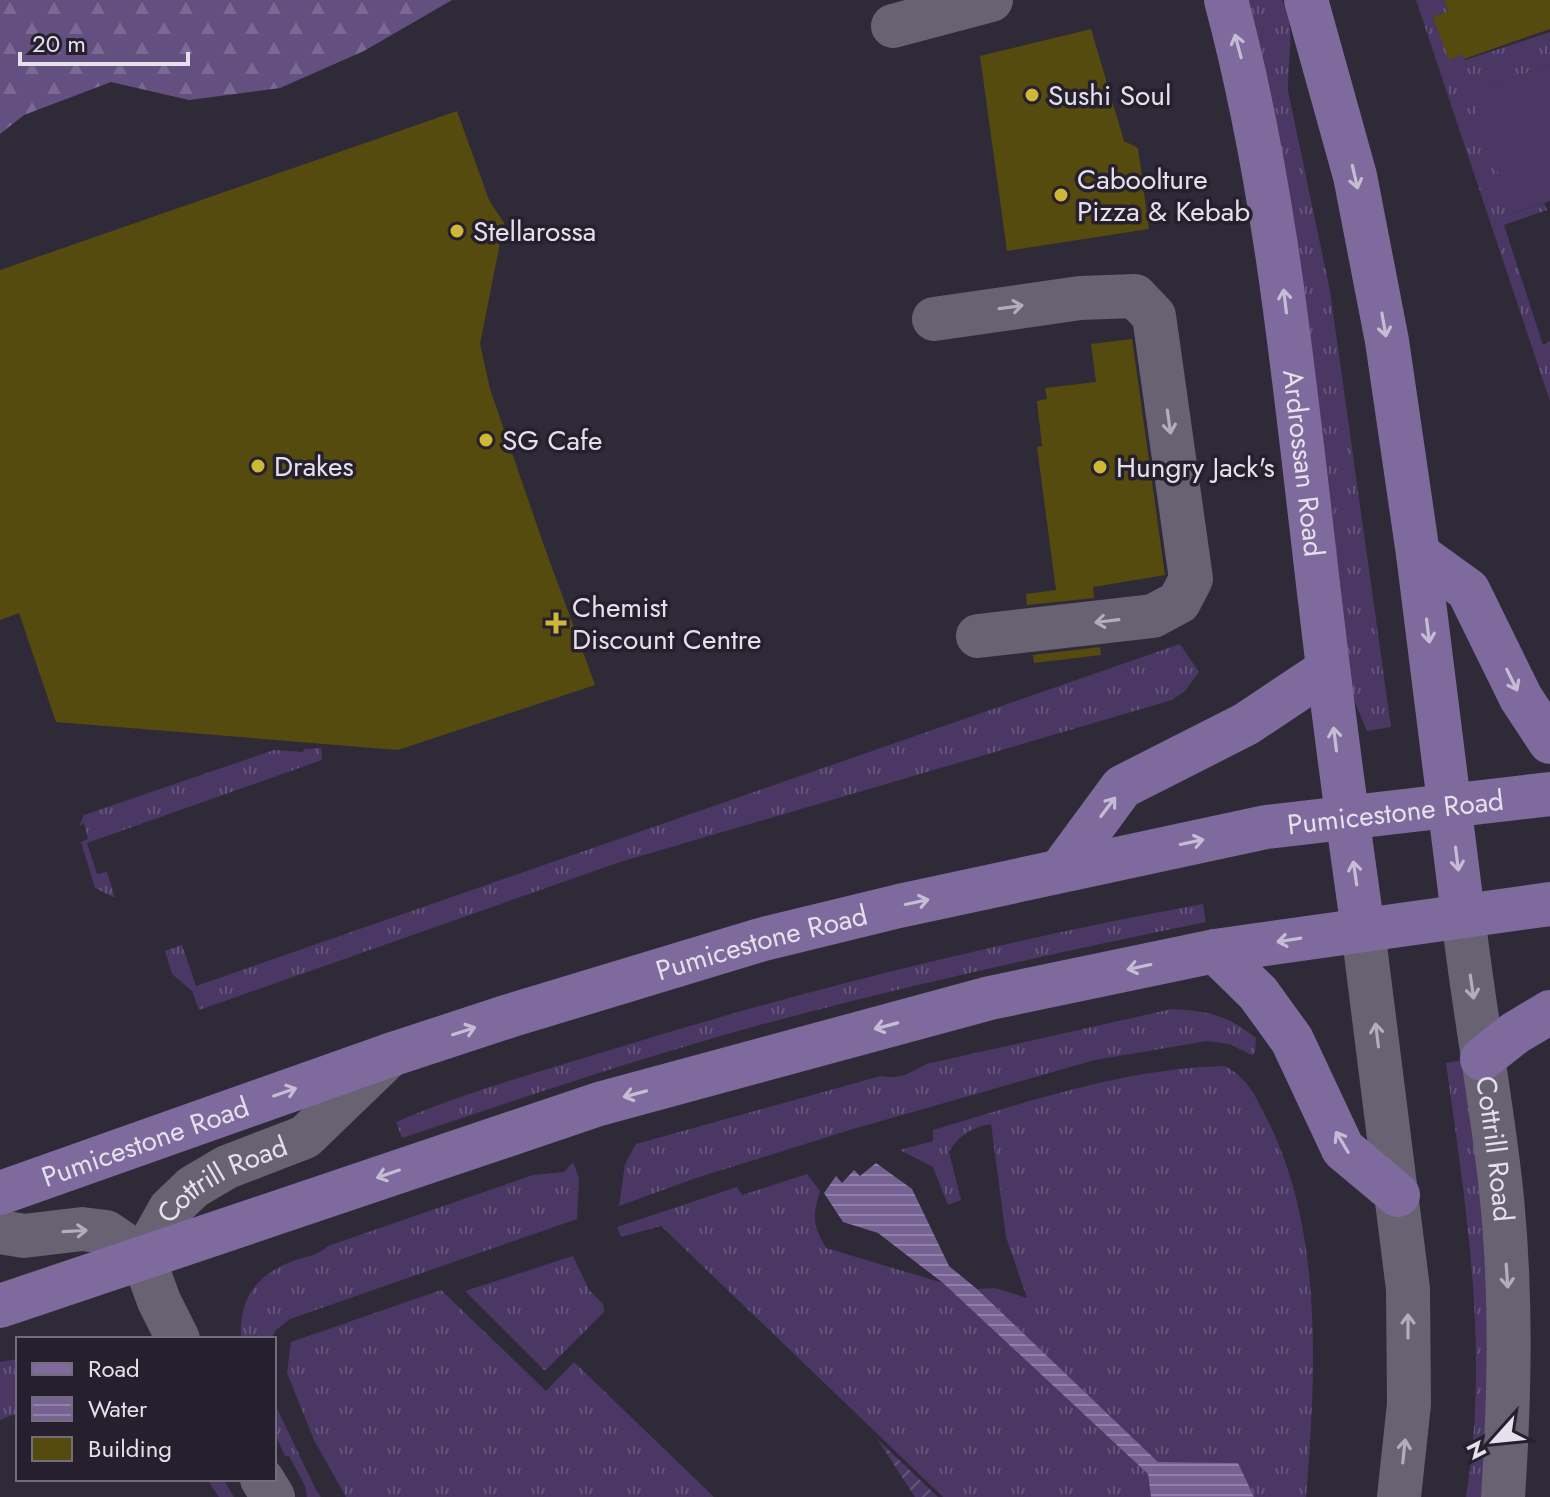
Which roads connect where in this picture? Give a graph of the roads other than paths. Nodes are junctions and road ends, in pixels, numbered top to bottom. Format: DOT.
graph roads {
  1 [pos="991,0"];
  2 [pos="1226,0"];
  3 [pos="1306,0"];
  4 [pos="893,26"];
  5 [pos="934,319"];
  6 [pos="1418,554"];
  7 [pos="978,636"];
  8 [pos="1327,670"];
  9 [pos="1550,742"];
  10 [pos="1550,794"];
  11 [pos="1450,804"];
  12 [pos="1346,816"];
  13 [pos="1061,870"];
  14 [pos="1550,904"];
  15 [pos="1463,915"];
  16 [pos="1363,930"];
  17 [pos="1215,951"];
  18 [pos="1550,1012"];
  19 [pos="390,1055"];
  20 [pos="1482,1059"];
  21 [pos="0,1193"];
  22 [pos="1398,1195"];
  23 [pos="0,1232"];
  24 [pos="143,1257"];
  25 [pos="0,1306"];
  26 [pos="177,1337"];
  27 [pos="1399,1497"];
  28 [pos="1503,1497"];
  1 -- 4 [label="street"];
  8 -- 2 [label="main road, Ardrossan Road, one-way"];
  3 -- 6 [label="main road, one-way"];
  5 -- 7 [label="street, one-way"];
  6 -- 9 [label="main road, one-way"];
  6 -- 11 [label="main road, one-way"];
  12 -- 8 [label="main road, Ardrossan Road, one-way"];
  13 -- 8 [label="main road, one-way"];
  10 -- 11 [label="main road, Pumicestone Road"];
  11 -- 12 [label="main road, Pumicestone Road"];
  11 -- 15 [label="main road, Cottrill Road, one-way"];
  13 -- 12 [label="main road, Pumicestone Road, one-way"];
  16 -- 12 [label="main road, Ardrossan Road, one-way"];
  19 -- 13 [label="main road, Pumicestone Road, one-way"];
  14 -- 15 [label="main road"];
  15 -- 16 [label="main road"];
  15 -- 20 [label="street, Cottrill Road, one-way"];
  16 -- 17 [label="main road, one-way"];
  22 -- 16 [label="street, one-way"];
  22 -- 17 [label="main road, one-way"];
  17 -- 24 [label="main road, one-way"];
  18 -- 20 [label="main road"];
  21 -- 19 [label="main road, Pumicestone Road, one-way"];
  19 -- 24 [label="street, Cottrill Road"];
  20 -- 28 [label="street, Cottrill Road, one-way"];
  27 -- 22 [label="street, one-way"];
  23 -- 24 [label="street, Cottrill Road, one-way"];
  24 -- 25 [label="main road"];
  24 -- 26 [label="street, Cottrill Road"];
}
